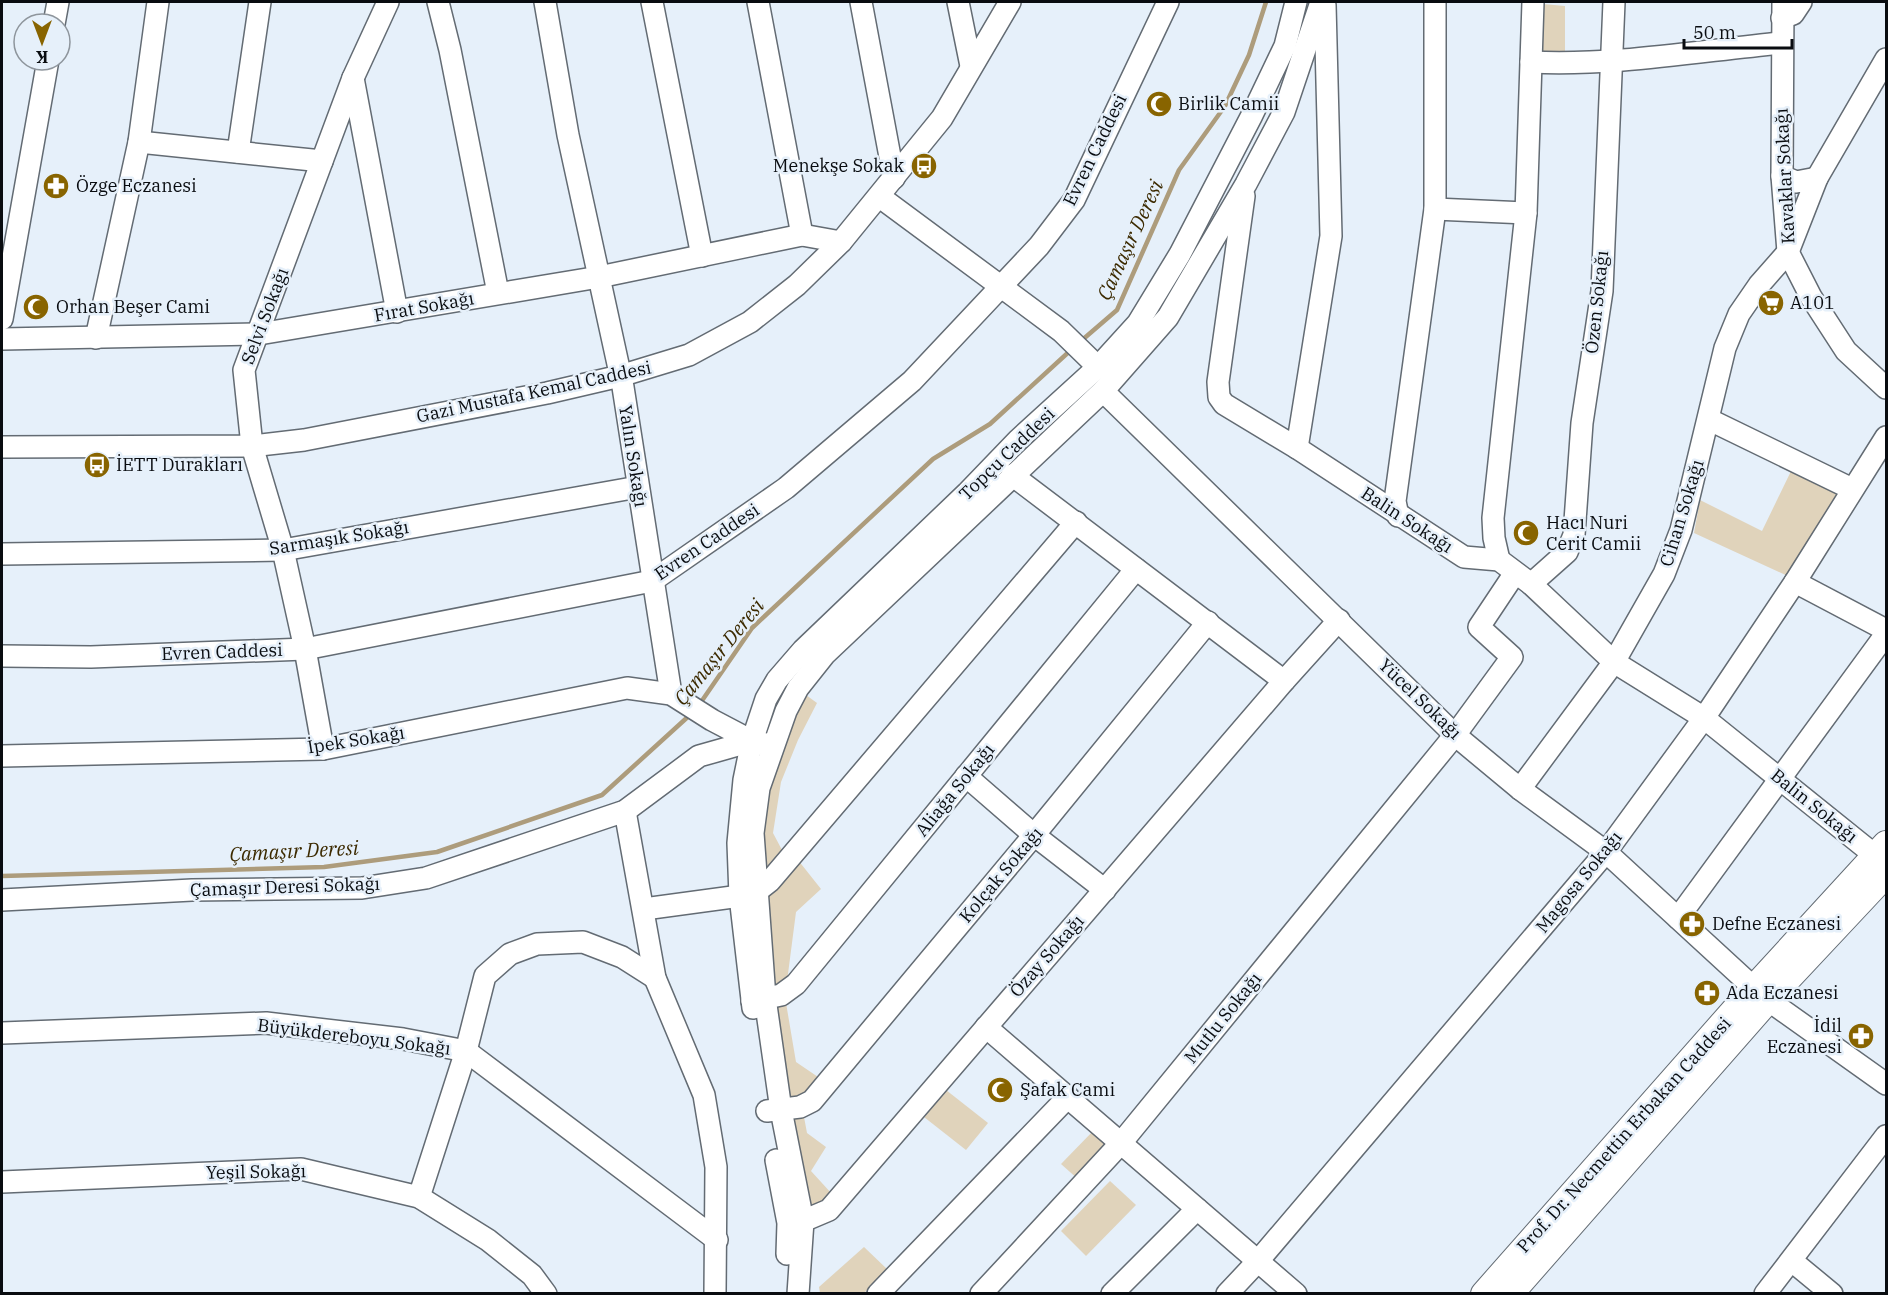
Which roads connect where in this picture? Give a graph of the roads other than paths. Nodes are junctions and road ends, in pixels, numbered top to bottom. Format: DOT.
graph roads {
  1 [pos="158,2"];
  2 [pos="260,2"];
  3 [pos="388,2"];
  4 [pos="438,2"];
  5 [pos="545,2"];
  6 [pos="652,2"];
  7 [pos="758,2"];
  8 [pos="861,2"];
  9 [pos="958,2"];
  10 [pos="1010,2"];
  11 [pos="1168,2"];
  12 [pos="1296,2"];
  13 [pos="1323,2"];
  14 [pos="1435,2"];
  15 [pos="1533,2"];
  16 [pos="1614,2"];
  17 [pos="1801,2"];
  18 [pos="1782,10"];
  19 [pos="1781,43"];
  20 [pos="1611,60"];
  21 [pos="1887,60"];
  22 [pos="1531,62"];
  23 [pos="971,66"];
  24 [pos="46,72"];
  25 [pos="353,78"];
  26 [pos="139,142"];
  27 [pos="238,152"];
  28 [pos="322,161"];
  29 [pos="1782,176"];
  30 [pos="894,178"];
  31 [pos="1817,178"];
  32 [pos="1246,184"];
  33 [pos="880,197"];
  34 [pos="1436,209"];
  35 [pos="1526,213"];
  36 [pos="802,235"];
  37 [pos="841,242"];
  38 [pos="1788,252"];
  39 [pos="702,256"];
  40 [pos="599,277"];
  41 [pos="1000,288"];
  42 [pos="498,293"];
  43 [pos="397,312"];
  44 [pos="2,320"];
  45 [pos="259,334"];
  46 [pos="96,338"];
  47 [pos="2,339"];
  48 [pos="1094,363"];
  49 [pos="620,376"];
  50 [pos="1887,388"];
  51 [pos="1103,391"];
  52 [pos="1710,420"];
  53 [pos="1887,437"];
  54 [pos="252,446"];
  55 [pos="2,447"];
  56 [pos="1297,448"];
  57 [pos="1012,475"];
  58 [pos="638,487"];
  59 [pos="1852,489"];
  60 [pos="1398,516"];
  61 [pos="1076,522"];
  62 [pos="283,550"];
  63 [pos="2,554"];
  64 [pos="1136,569"];
  65 [pos="1515,572"];
  66 [pos="652,581"];
  67 [pos="1795,582"];
  68 [pos="1340,620"];
  69 [pos="1208,622"];
  70 [pos="1887,632"];
  71 [pos="305,649"];
  72 [pos="2,656"];
  73 [pos="1614,662"];
  74 [pos="1284,681"];
  75 [pos="670,694"];
  76 [pos="1704,718"];
  77 [pos="1455,735"];
  78 [pos="762,743"];
  79 [pos="323,748"];
  80 [pos="2,756"];
  81 [pos="966,776"];
  82 [pos="1780,779"];
  83 [pos="1520,789"];
  84 [pos="625,811"];
  85 [pos="1034,835"];
  86 [pos="1606,852"];
  87 [pos="1884,858"];
  88 [pos="1105,890"];
  89 [pos="748,894"];
  90 [pos="2,900"];
  91 [pos="644,909"];
  92 [pos="1678,918"];
  93 [pos="654,978"];
  94 [pos="1761,994"];
  95 [pos="759,1000"];
  96 [pos="986,1027"];
  97 [pos="2,1033"];
  98 [pos="466,1051"];
  99 [pos="1887,1084"];
  100 [pos="1068,1097"];
  101 [pos="774,1111"];
  102 [pos="1887,1136"];
  103 [pos="1121,1143"];
  104 [pos="2,1182"];
  105 [pos="419,1197"];
  106 [pos="1197,1209"];
  107 [pos="796,1222"];
  108 [pos="717,1240"];
  109 [pos="1258,1261"];
  110 [pos="1791,1261"];
  111 [pos="546,1293"];
  112 [pos="715,1293"];
  113 [pos="784,1293"];
  114 [pos="798,1293"];
  115 [pos="878,1293"];
  116 [pos="981,1293"];
  117 [pos="1112,1293"];
  118 [pos="1227,1293"];
  119 [pos="1296,1293"];
  120 [pos="1484,1293"];
  121 [pos="1510,1293"];
  122 [pos="1765,1293"];
  123 [pos="1832,1293"];
  1 -- 26 [label="street"];
  2 -- 27 [label="street"];
  3 -- 25 [label="street, Selvi Sokağı"];
  4 -- 42 [label="street"];
  5 -- 40 [label="street, Yalın Sokağı"];
  6 -- 39 [label="street"];
  7 -- 36 [label="street"];
  8 -- 30 [label="street"];
  9 -- 23 [label="street"];
  10 -- 23 [label="street, Gazi Mustafa Kemal Caddesi"];
  11 -- 41 [label="street, Evren Caddesi"];
  12 -- 48 [label="street, Topçu Caddesi"];
  13 -- 32 [label="street, Topçu Caddesi"];
  13 -- 56 [label="street"];
  14 -- 34 [label="street"];
  15 -- 22 [label="street"];
  16 -- 20 [label="street, Özen Sokağı"];
  17 -- 18 [label="street"];
  18 -- 19 [label="street, Kavaklar Sokağı"];
  19 -- 20 [label="street"];
  19 -- 29 [label="street, Kavaklar Sokağı"];
  20 -- 22 [label="street"];
  20 -- 65 [label="street, Özen Sokağı"];
  21 -- 31 [label="street, Cihan Sokağı"];
  22 -- 35 [label="street"];
  23 -- 30 [label="street, Gazi Mustafa Kemal Caddesi"];
  24 -- 44 [label="street"];
  25 -- 28 [label="street, Selvi Sokağı"];
  25 -- 43 [label="street"];
  26 -- 27 [label="street"];
  26 -- 46 [label="street"];
  27 -- 28 [label="street"];
  28 -- 45 [label="street, Selvi Sokağı"];
  29 -- 31 [label="street"];
  29 -- 38 [label="street, Kavaklar Sokağı"];
  30 -- 33 [label="street, Gazi Mustafa Kemal Caddesi"];
  31 -- 38 [label="street, Cihan Sokağı"];
  32 -- 51 [label="street, Topçu Caddesi"];
  32 -- 56 [label="street, Balin Sokağı"];
  33 -- 37 [label="street, Gazi Mustafa Kemal Caddesi"];
  33 -- 41 [label="street"];
  34 -- 35 [label="street"];
  34 -- 60 [label="street"];
  35 -- 65 [label="street"];
  36 -- 37 [label="street, Fırat Sokağı"];
  36 -- 39 [label="street, Fırat Sokağı"];
  37 -- 49 [label="street, Gazi Mustafa Kemal Caddesi"];
  38 -- 50 [label="street, Kavaklar Sokağı"];
  38 -- 52 [label="street, Cihan Sokağı"];
  39 -- 40 [label="street, Fırat Sokağı"];
  40 -- 42 [label="street, Fırat Sokağı"];
  40 -- 49 [label="street, Yalın Sokağı"];
  41 -- 48 [label="street"];
  41 -- 66 [label="street, Evren Caddesi"];
  42 -- 43 [label="street, Fırat Sokağı"];
  43 -- 45 [label="street, Fırat Sokağı"];
  45 -- 46 [label="street, Fırat Sokağı"];
  45 -- 54 [label="street, Selvi Sokağı"];
  46 -- 47 [label="street, Fırat Sokağı"];
  48 -- 78 [label="street, Topçu Caddesi"];
  49 -- 54 [label="street, Gazi Mustafa Kemal Caddesi"];
  49 -- 58 [label="street, Yalın Sokağı"];
  51 -- 57 [label="street, Topçu Caddesi"];
  51 -- 68 [label="street, Yücel Sokağı"];
  52 -- 59 [label="street"];
  52 -- 73 [label="street, Cihan Sokağı"];
  53 -- 59 [label="street, Magosa Sokağı"];
  54 -- 55 [label="street, Gazi Mustafa Kemal Caddesi"];
  54 -- 62 [label="street, Selvi Sokağı"];
  56 -- 60 [label="street, Balin Sokağı"];
  57 -- 61 [label="street"];
  57 -- 78 [label="street, Topçu Caddesi"];
  58 -- 62 [label="street, Sarmaşık Sokağı"];
  58 -- 66 [label="street, Yalın Sokağı"];
  59 -- 67 [label="street, Magosa Sokağı"];
  60 -- 65 [label="street, Balin Sokağı"];
  61 -- 64 [label="street"];
  61 -- 89 [label="street"];
  62 -- 63 [label="street, Sarmaşık Sokağı"];
  62 -- 71 [label="street, Selvi Sokağı"];
  64 -- 69 [label="street"];
  64 -- 81 [label="street, Aliağa Sokağı"];
  65 -- 73 [label="street, Balin Sokağı"];
  65 -- 77 [label="street, Özen Sokağı"];
  66 -- 71 [label="street, Evren Caddesi"];
  66 -- 75 [label="street, Yalın Sokağı"];
  67 -- 70 [label="street"];
  67 -- 76 [label="street, Magosa Sokağı"];
  68 -- 74 [label="street, Özay Sokağı"];
  68 -- 77 [label="street, Yücel Sokağı"];
  69 -- 74 [label="street"];
  69 -- 85 [label="street, Kolçak Sokağı"];
  70 -- 82 [label="street"];
  71 -- 72 [label="street, Evren Caddesi"];
  71 -- 79 [label="street, Selvi Sokağı"];
  73 -- 76 [label="street, Balin Sokağı"];
  73 -- 83 [label="street, Cihan Sokağı"];
  74 -- 88 [label="street, Özay Sokağı"];
  75 -- 78 [label="street"];
  75 -- 79 [label="street, İpek Sokağı"];
  76 -- 82 [label="street, Balin Sokağı"];
  76 -- 86 [label="street, Magosa Sokağı"];
  77 -- 83 [label="street, Yücel Sokağı"];
  77 -- 103 [label="street, Mutlu Sokağı"];
  78 -- 84 [label="street, Çamaşır Deresi Sokağı"];
  78 -- 89 [label="street, Topçu Caddesi"];
  79 -- 80 [label="street, İpek Sokağı"];
  81 -- 85 [label="street"];
  81 -- 95 [label="street, Aliağa Sokağı"];
  82 -- 87 [label="street, Balin Sokağı"];
  82 -- 92 [label="street"];
  83 -- 86 [label="street, Yücel Sokağı"];
  84 -- 90 [label="street, Çamaşır Deresi Sokağı"];
  84 -- 91 [label="street"];
  85 -- 88 [label="street"];
  85 -- 101 [label="street, Kolçak Sokağı"];
  86 -- 92 [label="street, Yücel Sokağı"];
  86 -- 109 [label="street, Magosa Sokağı"];
  87 -- 94 [label="main road, Prof. Dr. Necmettin Erbakan Caddesi"];
  88 -- 96 [label="street, Özay Sokağı"];
  89 -- 91 [label="street"];
  89 -- 95 [label="street, Topçu Caddesi"];
  91 -- 93 [label="street"];
  92 -- 94 [label="street, Yücel Sokağı"];
  93 -- 98 [label="street"];
  93 -- 108 [label="street"];
  94 -- 99 [label="street, Yücel Sokağı"];
  94 -- 120 [label="main road, Prof. Dr. Necmettin Erbakan Caddesi"];
  94 -- 121 [label="main road, Prof. Dr. Necmettin Erbakan Caddesi"];
  95 -- 101 [label="street, Topçu Caddesi"];
  96 -- 100 [label="street"];
  96 -- 107 [label="street, Özay Sokağı"];
  97 -- 98 [label="street, Büyükdereboyu Sokağı"];
  98 -- 105 [label="street"];
  98 -- 108 [label="street, Büyükdereboyu Sokağı"];
  100 -- 103 [label="street"];
  100 -- 115 [label="street"];
  101 -- 107 [label="street, Topçu Caddesi"];
  102 -- 110 [label="street"];
  103 -- 106 [label="street"];
  103 -- 116 [label="street, Mutlu Sokağı"];
  104 -- 105 [label="street, Yeşil Sokağı"];
  105 -- 111 [label="street, Yeşil Sokağı"];
  106 -- 109 [label="street"];
  106 -- 117 [label="street"];
  107 -- 113 [label="street, Topçu Caddesi"];
  107 -- 114 [label="street, Topçu Caddesi"];
  108 -- 112 [label="street"];
  109 -- 118 [label="street, Magosa Sokağı"];
  109 -- 119 [label="street"];
  110 -- 122 [label="street"];
  110 -- 123 [label="street"];
}
